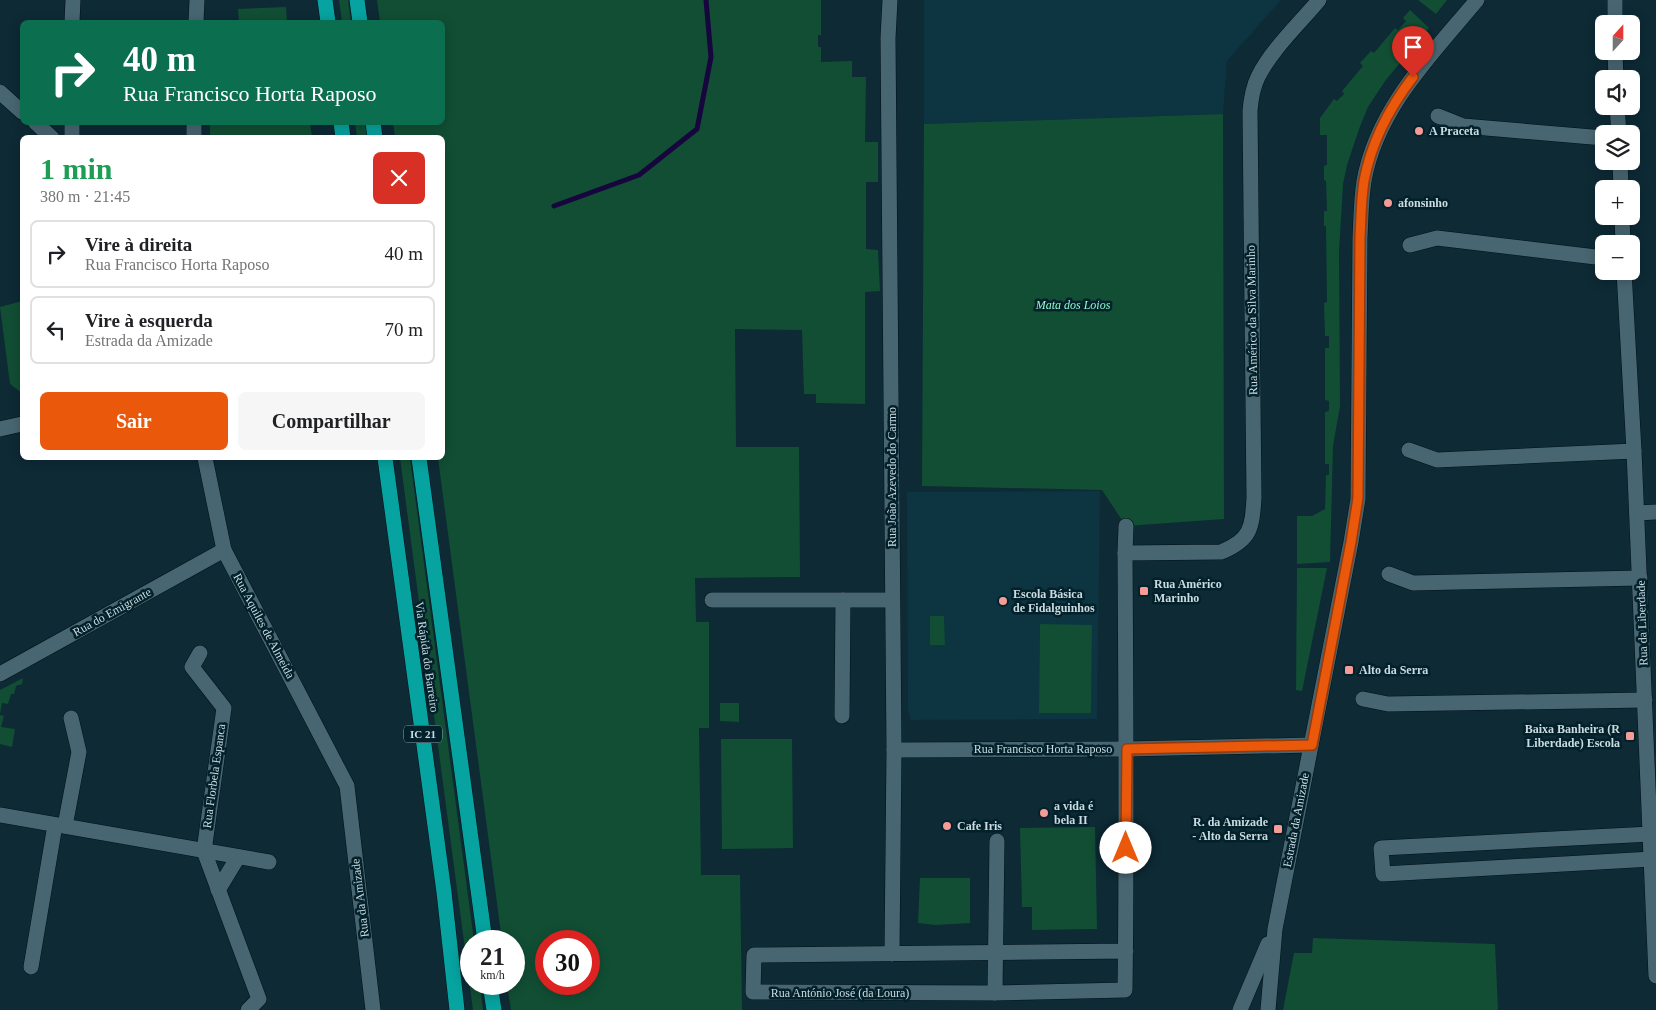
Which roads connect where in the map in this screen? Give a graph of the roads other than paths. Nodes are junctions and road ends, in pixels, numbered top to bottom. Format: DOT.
graph roads {
  1 [pos="72,0"];
  2 [pos="197,0"];
  3 [pos="325,0"];
  4 [pos="357,0"];
  5 [pos="890,0"];
  6 [pos="1319,0"];
  7 [pos="1477,0"];
  8 [pos="1616,0"];
  9 [pos="1615,15"];
  10 [pos="72,20"];
  11 [pos="196,20"];
  12 [pos="328,20"];
  13 [pos="360,20"];
  14 [pos="0,92"];
  15 [pos="20,110"];
  16 [pos="1438,116"];
  17 [pos="37,125"];
  18 [pos="49,135"];
  19 [pos="1595,137"];
  20 [pos="1410,245"];
  21 [pos="1595,257"];
  22 [pos="1624,280"];
  23 [pos="20,424"];
  24 [pos="0,429"];
  25 [pos="1409,450"];
  26 [pos="1634,451"];
  27 [pos="205,460"];
  28 [pos="386,460"];
  29 [pos="419,460"];
  30 [pos="1656,512"];
  31 [pos="1637,513"];
  32 [pos="1126,526"];
  33 [pos="224,550"];
  34 [pos="1125,553"];
  35 [pos="1389,574"];
  36 [pos="1640,578"];
  37 [pos="712,600"];
  38 [pos="843,600"];
  39 [pos="892,600"];
  40 [pos="200,653"];
  41 [pos="0,674"];
  42 [pos="1363,698"];
  43 [pos="1645,700"];
  44 [pos="842,716"];
  45 [pos="71,718"];
  46 [pos="1312,745"];
  47 [pos="1127,749"];
  48 [pos="894,750"];
  49 [pos="347,786"];
  50 [pos="0,815"];
  51 [pos="60,826"];
  52 [pos="1651,834"];
  53 [pos="997,841"];
  54 [pos="204,851"];
  55 [pos="238,857"];
  56 [pos="1652,859"];
  57 [pos="269,862"];
  58 [pos="218,890"];
  59 [pos="1275,929"];
  60 [pos="483,930"];
  61 [pos="1126,951"];
  62 [pos="995,953"];
  63 [pos="892,954"];
  64 [pos="31,967"];
  65 [pos="1656,976"];
  66 [pos="995,993"];
  67 [pos="492,995"];
  68 [pos="248,1010"];
  69 [pos="373,1010"];
  70 [pos="457,1010"];
  71 [pos="494,1010"];
  72 [pos="1240,1010"];
  73 [pos="1268,1010"];
  1 -- 10 [label="street"];
  2 -- 11 [label="street"];
  3 -- 12 [label="highway"];
  4 -- 13 [label="highway"];
  5 -- 39 [label="street, Rua João Azevedo do Carmo"];
  6 -- 34 [label="street, Rua Américo da Silva Marinho"];
  7 -- 46 [label="street, Estrada da Amizade"];
  8 -- 9 [label="street"];
  14 -- 15 [label="street"];
  16 -- 19 [label="street"];
  17 -- 18 [label="street"];
  20 -- 21 [label="street"];
  22 -- 26 [label="street, Rua da Liberdade"];
  23 -- 24 [label="street"];
  25 -- 26 [label="street"];
  26 -- 31 [label="street, Rua da Liberdade"];
  27 -- 33 [label="street, Rua Aquiles de Almeida"];
  28 -- 70 [label="highway, Via Rápida do Barreiro / IC 21"];
  29 -- 60 [label="highway, Via Rápida do Barreiro / IC 21"];
  30 -- 31 [label="street"];
  31 -- 36 [label="street, Rua da Liberdade"];
  32 -- 34 [label="street"];
  33 -- 41 [label="street, Rua do Emigrante"];
  33 -- 49 [label="street, Rua Aquiles de Almeida"];
  34 -- 47 [label="street"];
  35 -- 36 [label="street"];
  36 -- 43 [label="street, Rua da Liberdade"];
  37 -- 38 [label="street"];
  38 -- 39 [label="street"];
  38 -- 44 [label="street"];
  39 -- 48 [label="street, Rua João Azevedo do Carmo"];
  40 -- 54 [label="street, Rua Florbela Espanca"];
  42 -- 43 [label="street"];
  43 -- 52 [label="street, Rua da Liberdade"];
  45 -- 51 [label="street"];
  46 -- 47 [label="street, Rua Francisco Horta Raposo"];
  46 -- 59 [label="street, Estrada da Amizade"];
  47 -- 48 [label="street, Rua Francisco Horta Raposo"];
  47 -- 61 [label="street"];
  48 -- 63 [label="street, Rua João Azevedo do Carmo"];
  49 -- 69 [label="street, Rua da Amizade"];
  50 -- 51 [label="street"];
  51 -- 54 [label="street"];
  51 -- 64 [label="street"];
  52 -- 56 [label="street, Rua da Liberdade"];
  52 -- 56 [label="street"];
  53 -- 62 [label="street"];
  54 -- 55 [label="street"];
  54 -- 58 [label="street, Rua Florbela Espanca"];
  55 -- 57 [label="street"];
  55 -- 58 [label="street"];
  56 -- 65 [label="street, Rua da Liberdade"];
  58 -- 68 [label="street, Rua Florbela Espanca"];
  59 -- 72 [label="street"];
  59 -- 73 [label="street"];
  61 -- 62 [label="street, Rua António José (da Loura)"];
  61 -- 66 [label="street, Rua António José (da Loura)"];
  62 -- 63 [label="street, Rua António José (da Loura)"];
  62 -- 66 [label="street"];
  63 -- 66 [label="street, Rua António José (da Loura)"];
  67 -- 71 [label="highway"];
}
